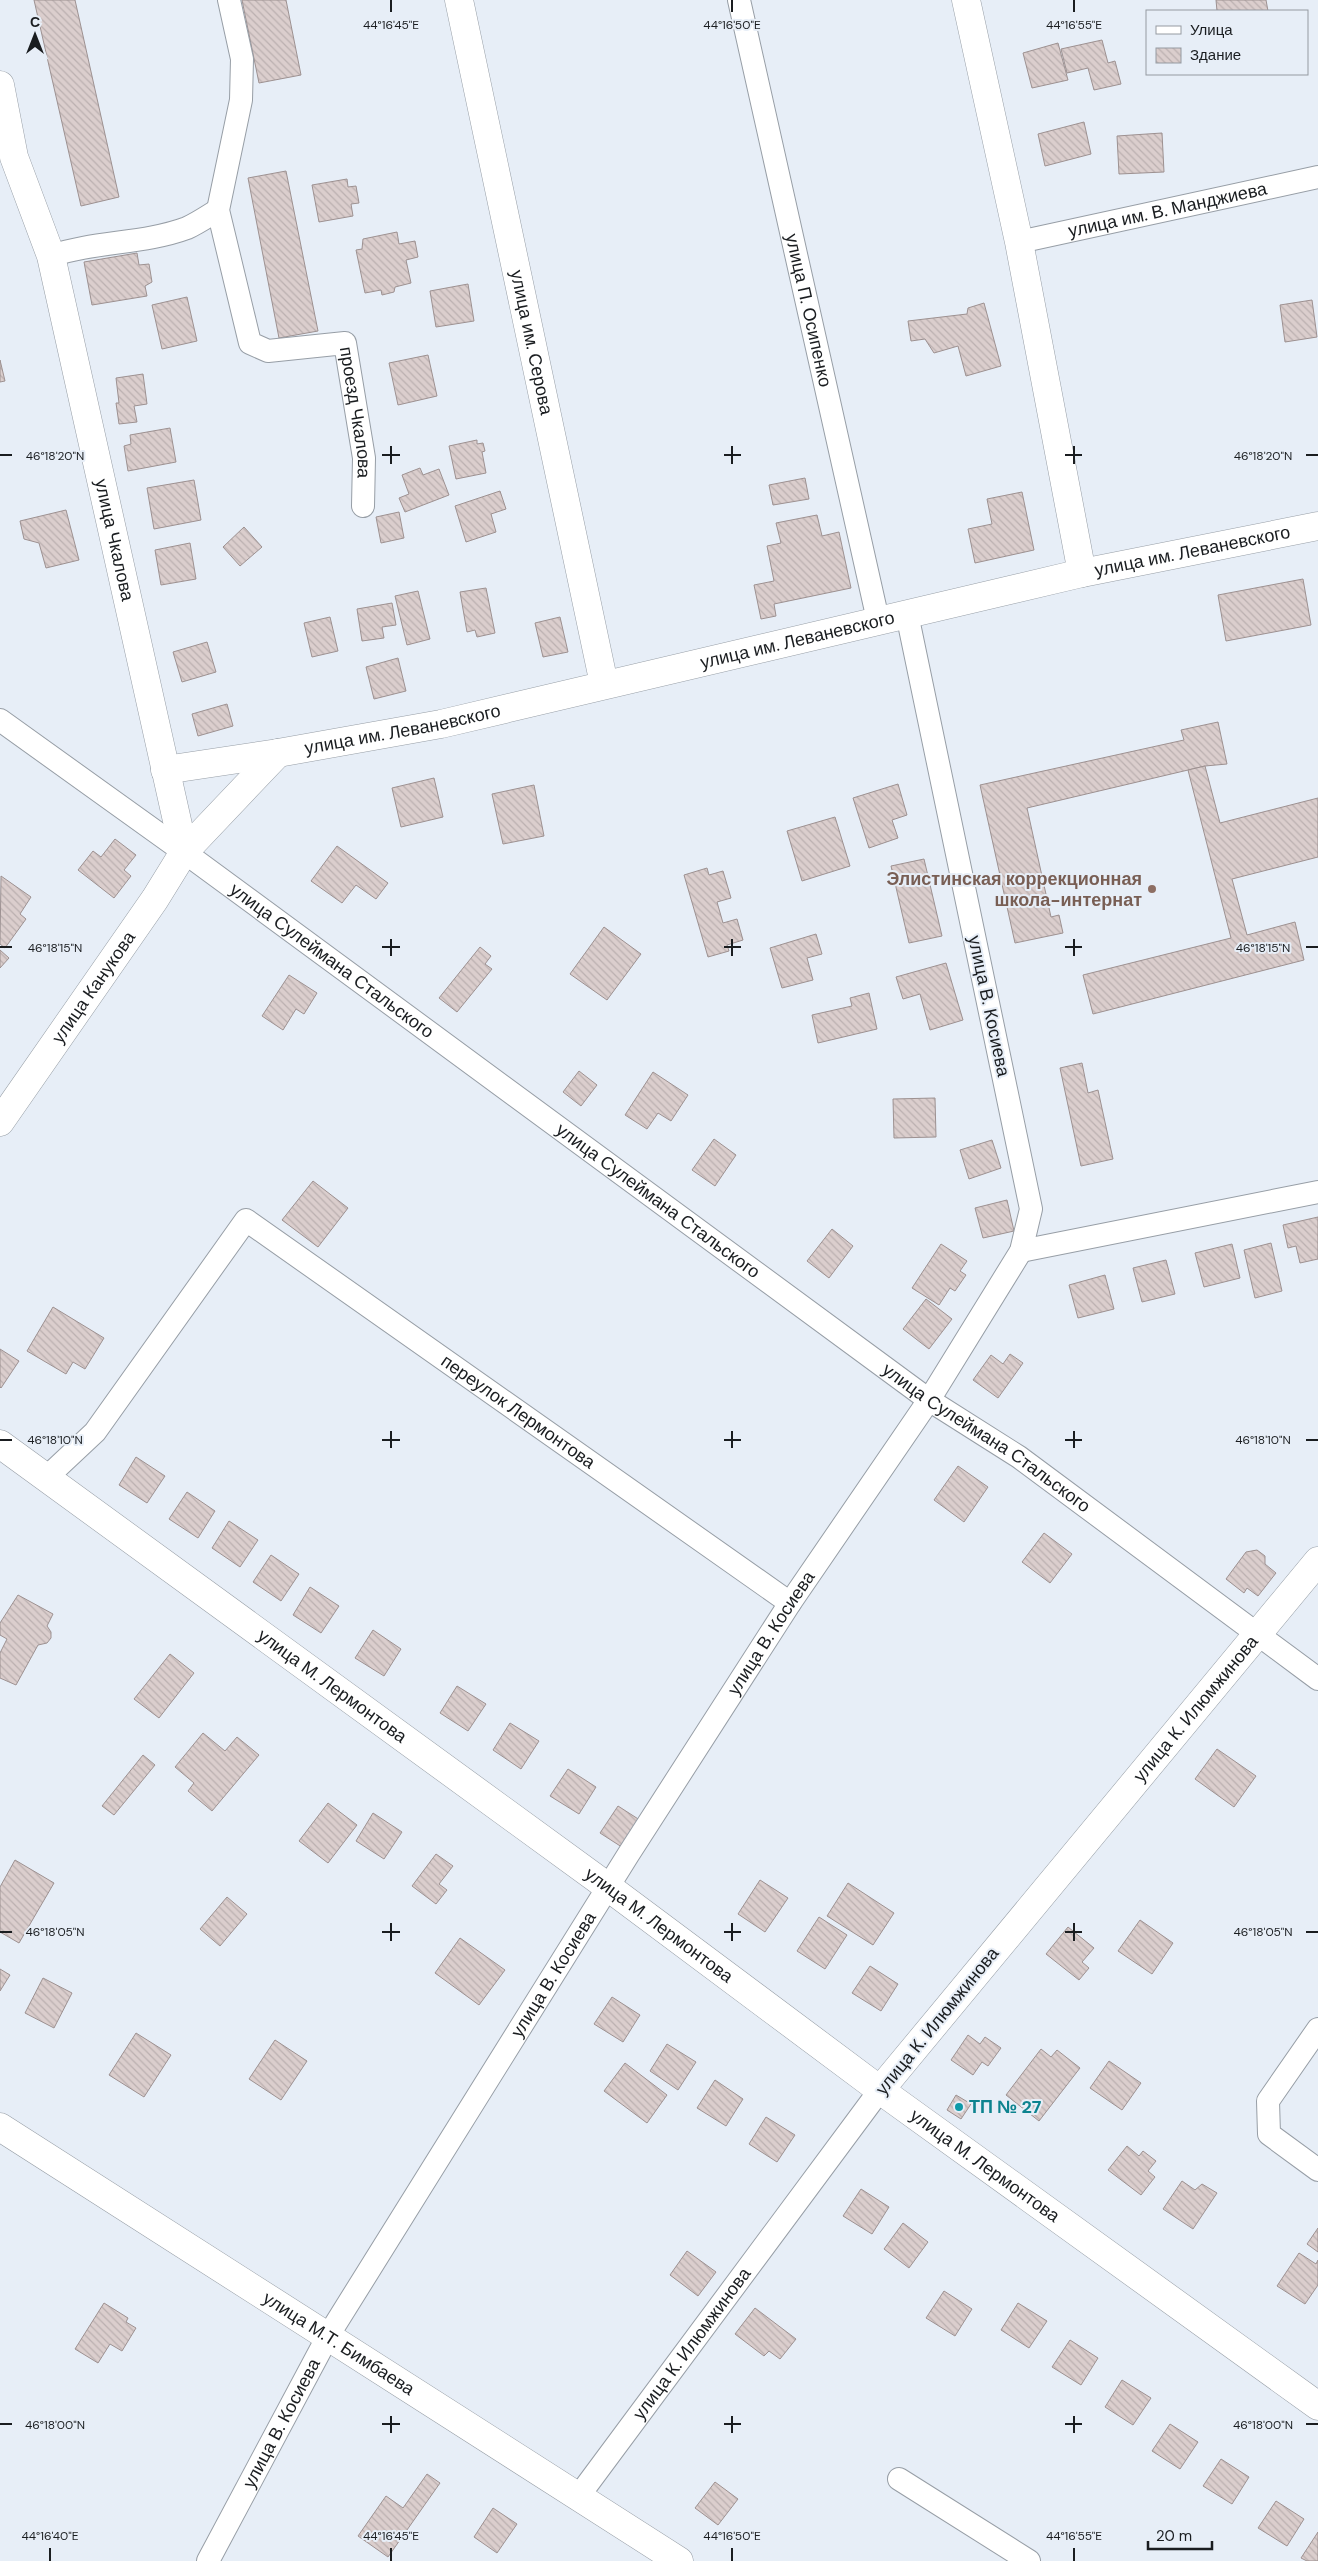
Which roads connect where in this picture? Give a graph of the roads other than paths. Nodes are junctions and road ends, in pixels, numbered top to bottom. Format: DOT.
graph roads {
  1 [pos="229,0"];
  2 [pos="460,0"];
  3 [pos="740,0"];
  4 [pos="966,0"];
  5 [pos="0,86"];
  6 [pos="7,159"];
  7 [pos="1318,178"];
  8 [pos="218,210"];
  9 [pos="1019,242"];
  10 [pos="51,256"];
  11 [pos="363,506"];
  12 [pos="1318,526"];
  13 [pos="1082,573"];
  14 [pos="907,614"];
  15 [pos="878,620"];
  16 [pos="604,684"];
  17 [pos="0,720"];
  18 [pos="278,753"];
  19 [pos="165,770"];
  20 [pos="184,852"];
  21 [pos="0,1122"];
  22 [pos="1318,1192"];
  23 [pos="1021,1251"];
  24 [pos="929,1400"];
  25 [pos="0,1444"];
  26 [pos="47,1477"];
  27 [pos="1318,1561"];
  28 [pos="790,1603"];
  29 [pos="1258,1635"];
  30 [pos="1318,1679"];
  31 [pos="608,1887"];
  32 [pos="1318,2029"];
  33 [pos="880,2090"];
  34 [pos="0,2127"];
  35 [pos="1318,2170"];
  36 [pos="328,2336"];
  37 [pos="1318,2406"];
  38 [pos="899,2479"];
  39 [pos="578,2497"];
  40 [pos="208,2561"];
  41 [pos="679,2561"];
  42 [pos="1029,2561"];
  1 -- 8 [label="street, проезд Чкалова"];
  2 -- 16 [label="street, улица им. Серова"];
  3 -- 15 [label="street, улица П. Осипенко"];
  4 -- 9 [label="street"];
  5 -- 6 [label="street, улица Чкалова"];
  6 -- 10 [label="street, улица Чкалова"];
  7 -- 9 [label="street, улица им. В. Манджиева"];
  8 -- 10 [label="street"];
  8 -- 11 [label="street, проезд Чкалова"];
  9 -- 13 [label="street"];
  10 -- 19 [label="street, улица Чкалова"];
  12 -- 13 [label="street, улица им. Леваневского"];
  13 -- 14 [label="street, улица им. Леваневского"];
  14 -- 15 [label="street, улица им. Леваневского"];
  14 -- 23 [label="street, улица В. Косиева"];
  15 -- 16 [label="street, улица им. Леваневского"];
  16 -- 18 [label="street, улица им. Леваневского"];
  17 -- 20 [label="street, улица Сулеймана Стальского"];
  18 -- 19 [label="street, улица им. Леваневского"];
  18 -- 20 [label="street"];
  19 -- 20 [label="street, улица Чкалова"];
  20 -- 21 [label="street, улица Канукова"];
  20 -- 24 [label="street, улица Сулеймана Стальского"];
  22 -- 23 [label="street"];
  23 -- 24 [label="street, улица В. Косиева"];
  24 -- 28 [label="street, улица В. Косиева"];
  24 -- 29 [label="street, улица Сулеймана Стальского"];
  25 -- 26 [label="street, улица М. Лермонтова"];
  26 -- 28 [label="street, переулок Лермонтова"];
  26 -- 31 [label="street, улица М. Лермонтова"];
  27 -- 29 [label="street, улица К. Илюмжинова"];
  28 -- 31 [label="street, улица В. Косиева"];
  29 -- 30 [label="street, улица Сулеймана Стальского"];
  29 -- 33 [label="street, улица К. Илюмжинова"];
  31 -- 33 [label="street, улица М. Лермонтова"];
  31 -- 36 [label="street, улица В. Косиева"];
  32 -- 35 [label="street"];
  33 -- 37 [label="street, улица М. Лермонтова"];
  33 -- 39 [label="street, улица К. Илюмжинова"];
  34 -- 36 [label="street, улица М.Т. Бимбаева"];
  36 -- 39 [label="street, улица М.Т. Бимбаева"];
  36 -- 40 [label="street, улица В. Косиева"];
  38 -- 42 [label="street"];
  39 -- 41 [label="street, улица М.Т. Бимбаева"];
}
